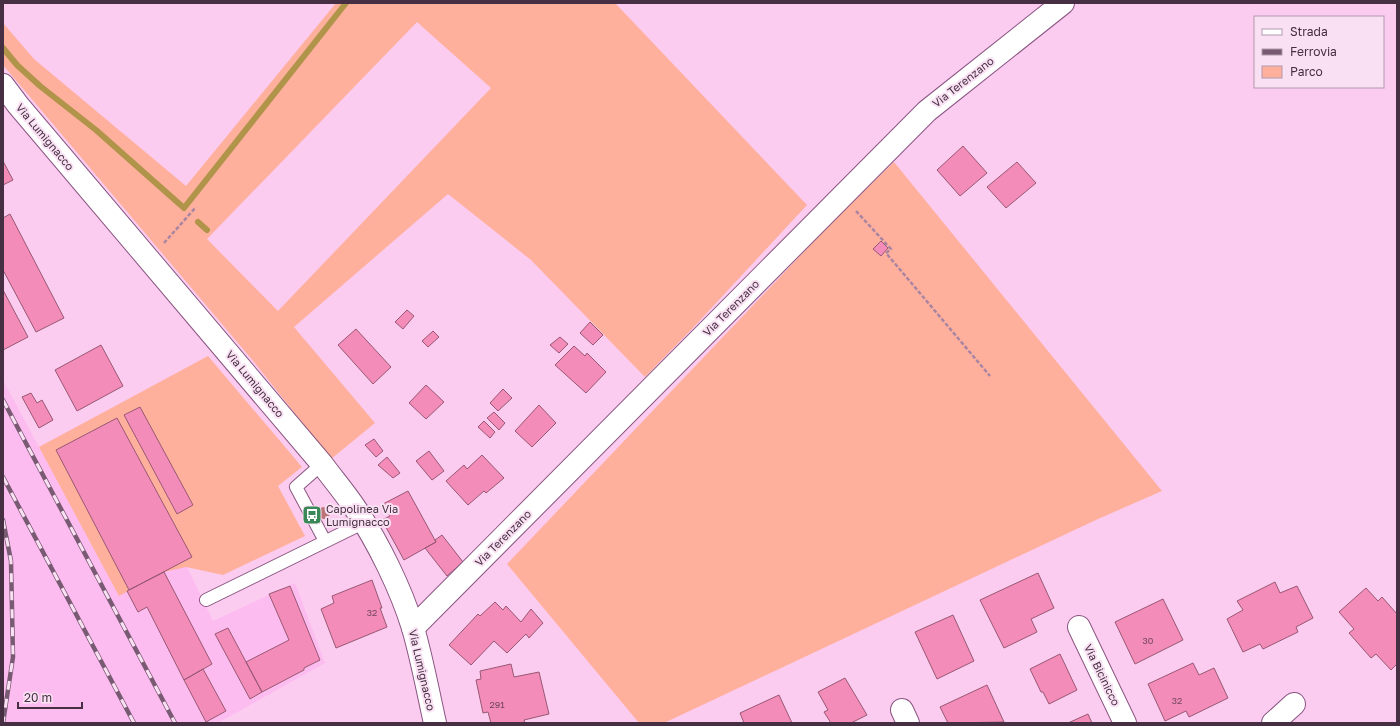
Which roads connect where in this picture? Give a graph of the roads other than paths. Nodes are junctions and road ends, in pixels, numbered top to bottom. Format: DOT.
graph roads {
  1 [pos="1063,3"];
  2 [pos="3,85"];
  3 [pos="322,464"];
  4 [pos="365,522"];
  5 [pos="325,541"];
  6 [pos="206,600"];
  7 [pos="1079,627"];
  8 [pos="413,628"];
  9 [pos="1294,704"];
  10 [pos="435,723"];
  11 [pos="1125,723"];
  12 [pos="1273,723"];
  1 -- 8 [label="street, Via Terenzano"];
  2 -- 3 [label="street, Via Lumignacco"];
  3 -- 4 [label="street, Via Lumignacco"];
  3 -- 5 [label="lane"];
  4 -- 5 [label="lane"];
  4 -- 8 [label="street, Via Lumignacco"];
  5 -- 6 [label="lane"];
  7 -- 11 [label="street, Via Bicinicco"];
  8 -- 10 [label="street, Via Lumignacco"];
  9 -- 12 [label="street"];
}
